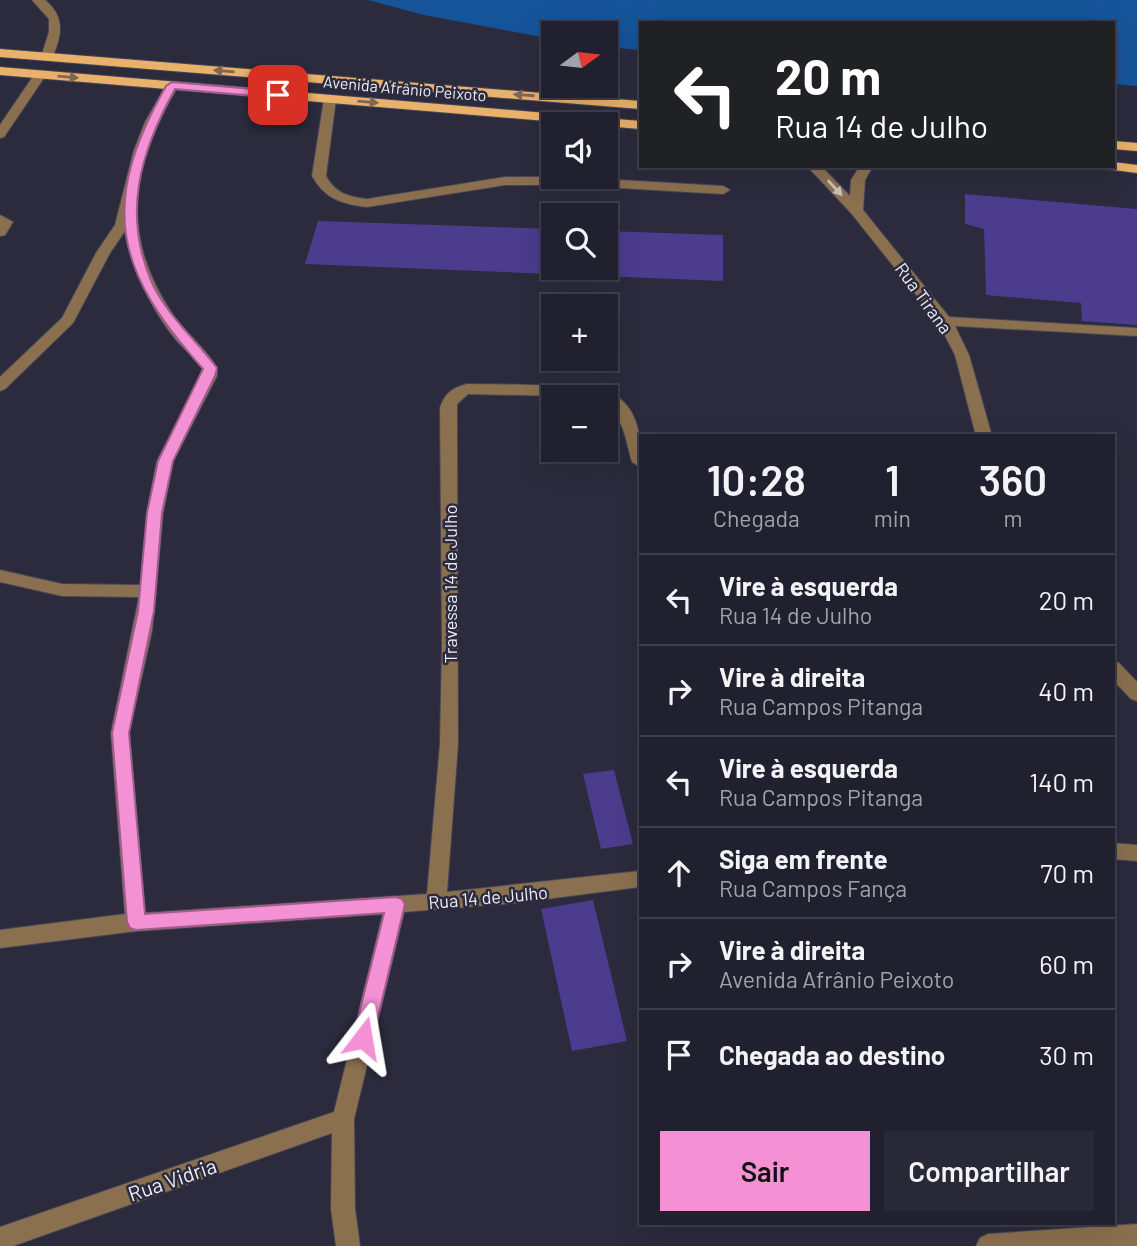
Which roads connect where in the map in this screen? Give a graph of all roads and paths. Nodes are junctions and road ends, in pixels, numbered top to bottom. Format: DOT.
graph roads {
  1 [pos="38,0"];
  2 [pos="0,53"];
  3 [pos="47,57"];
  4 [pos="0,71"];
  5 [pos="40,75"];
  6 [pos="172,86"];
  7 [pos="330,99"];
  8 [pos="639,105"];
  9 [pos="639,125"];
  10 [pos="0,134"];
  11 [pos="1115,145"];
  12 [pos="1137,147"];
  13 [pos="1115,166"];
  14 [pos="815,168"];
  15 [pos="866,168"];
  16 [pos="1137,169"];
  17 [pos="723,190"];
  18 [pos="128,208"];
  19 [pos="856,210"];
  20 [pos="0,219"];
  21 [pos="0,232"];
  22 [pos="945,321"];
  23 [pos="1137,332"];
  24 [pos="0,386"];
  25 [pos="541,392"];
  26 [pos="618,404"];
  27 [pos="983,434"];
  28 [pos="639,459"];
  29 [pos="0,576"];
  30 [pos="149,590"];
  31 [pos="1115,670"];
  32 [pos="1137,694"];
  33 [pos="1115,851"];
  34 [pos="1137,853"];
  35 [pos="639,879"];
  36 [pos="436,901"];
  37 [pos="396,904"];
  38 [pos="136,922"];
  39 [pos="0,939"];
  40 [pos="343,1119"];
  41 [pos="1137,1236"];
  42 [pos="0,1239"];
  43 [pos="348,1246"];
  44 [pos="988,1246"];
  1 -- 3 [label="street"];
  2 -- 3 [label="main road, Avenida Afrânio Peixoto"];
  8 -- 3 [label="main road, Avenida Afrânio Peixoto, one-way"];
  4 -- 5 [label="main road, Avenida Afrânio Peixoto"];
  5 -- 6 [label="main road, Avenida Afrânio Peixoto, one-way"];
  5 -- 10 [label="street"];
  6 -- 7 [label="main road, Avenida Afrânio Peixoto"];
  6 -- 18 [label="street"];
  7 -- 9 [label="main road, Avenida Afrânio Peixoto, one-way"];
  7 -- 17 [label="street"];
  11 -- 12 [label="main road"];
  13 -- 16 [label="main road"];
  14 -- 19 [label="street, Rua Tirana, one-way"];
  15 -- 19 [label="street"];
  18 -- 24 [label="street"];
  18 -- 30 [label="street"];
  19 -- 22 [label="street, Rua Tirana"];
  20 -- 21 [label="street"];
  22 -- 23 [label="street"];
  22 -- 27 [label="street, Rua Tirana"];
  25 -- 36 [label="street, Travessa 14 de Julho"];
  26 -- 28 [label="street"];
  29 -- 30 [label="street"];
  30 -- 38 [label="street"];
  31 -- 32 [label="street"];
  33 -- 34 [label="street"];
  35 -- 36 [label="street, Rua 14 de Julho"];
  36 -- 37 [label="street, Rua 14 de Julho"];
  37 -- 38 [label="street, Rua 14 de Julho"];
  37 -- 40 [label="street"];
  38 -- 39 [label="street, Rua 14 de Julho"];
  40 -- 42 [label="street, Rua Vidria"];
  40 -- 43 [label="street"];
  41 -- 44 [label="street"];
}
